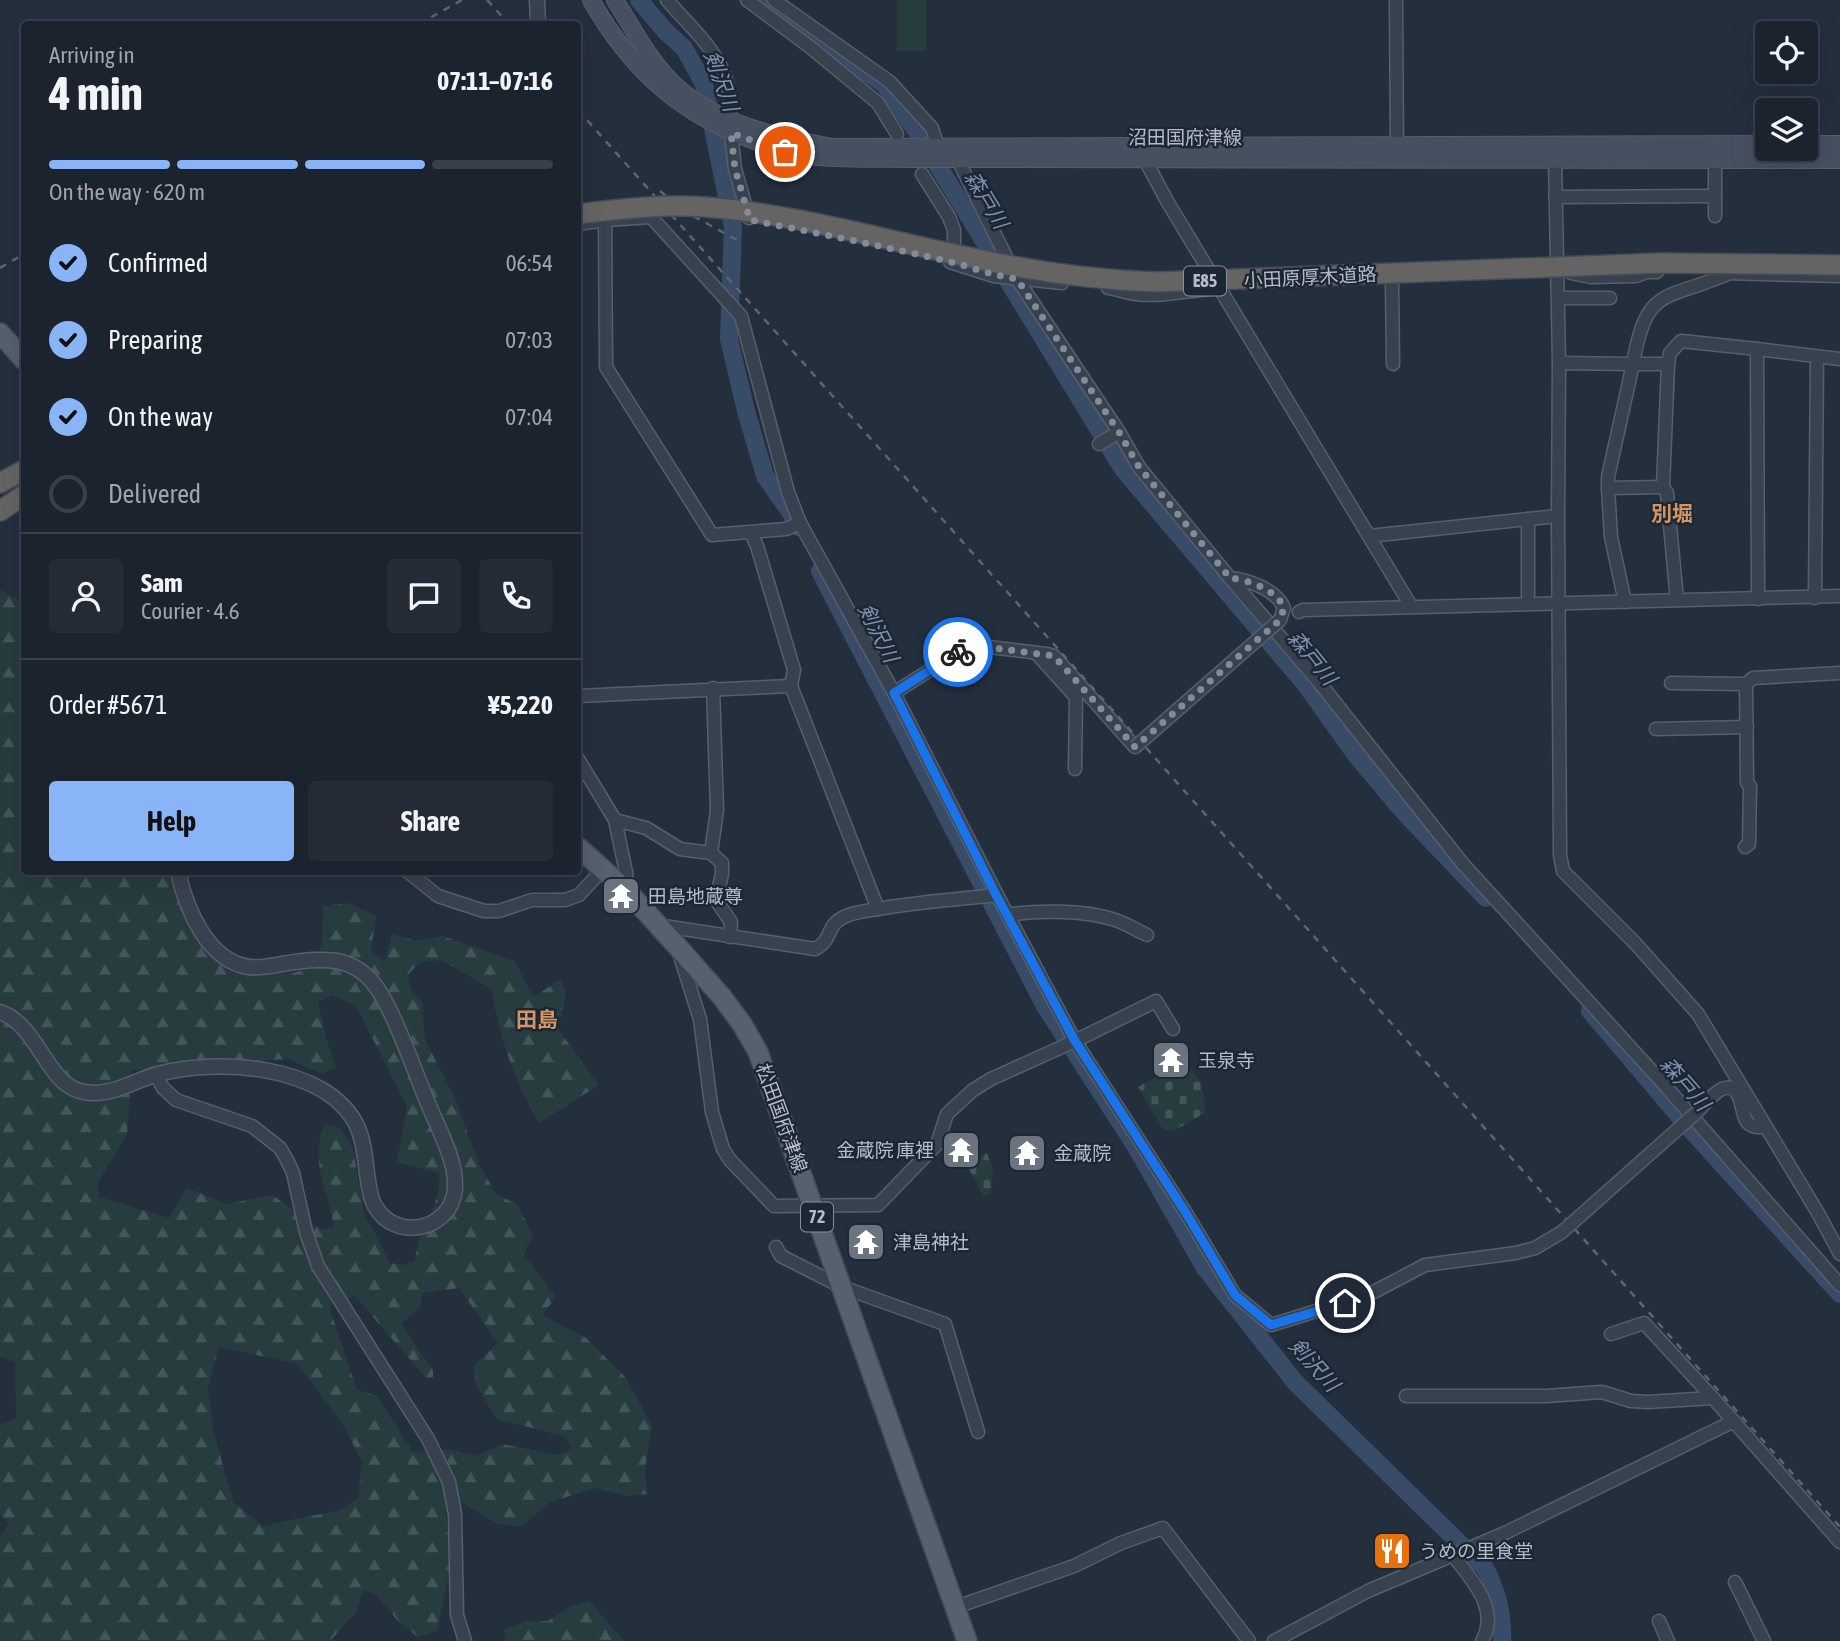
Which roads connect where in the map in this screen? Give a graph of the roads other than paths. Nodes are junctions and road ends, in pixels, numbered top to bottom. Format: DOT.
graph roads {
  1 [pos="537,0"];
  2 [pos="591,0"];
  3 [pos="615,0"];
  4 [pos="667,0"];
  5 [pos="747,0"];
  6 [pos="774,0"];
  7 [pos="1396,0"];
  8 [pos="538,21"];
  9 [pos="722,122"];
  10 [pos="897,134"];
  11 [pos="1755,144"];
  12 [pos="1818,144"];
  13 [pos="1840,144"];
  14 [pos="1397,151"];
  15 [pos="948,152"];
  16 [pos="1144,158"];
  17 [pos="1555,159"];
  18 [pos="1715,159"];
  19 [pos="918,160"];
  20 [pos="1840,160"];
  21 [pos="1715,196"];
  22 [pos="1555,197"];
  23 [pos="581,204"];
  24 [pos="581,214"];
  25 [pos="1715,216"];
  26 [pos="605,220"];
  27 [pos="581,224"];
  28 [pos="1840,255"];
  29 [pos="954,263"];
  30 [pos="1840,265"];
  31 [pos="1730,273"];
  32 [pos="1559,274"];
  33 [pos="1840,276"];
  34 [pos="1017,279"];
  35 [pos="1392,282"];
  36 [pos="1219,288"];
  37 [pos="1559,298"];
  38 [pos="1610,298"];
  39 [pos="0,333"];
  40 [pos="1757,349"];
  41 [pos="21,357"];
  42 [pos="1817,357"];
  43 [pos="1840,359"];
  44 [pos="1559,363"];
  45 [pos="1393,364"];
  46 [pos="1633,364"];
  47 [pos="1668,364"];
  48 [pos="1119,432"];
  49 [pos="1099,443"];
  50 [pos="21,472"];
  51 [pos="0,483"];
  52 [pos="1663,486"];
  53 [pos="1608,488"];
  54 [pos="21,497"];
  55 [pos="0,511"];
  56 [pos="1558,516"];
  57 [pos="1528,519"];
  58 [pos="794,526"];
  59 [pos="751,533"];
  60 [pos="1368,536"];
  61 [pos="1230,578"];
  62 [pos="1840,596"];
  63 [pos="1758,598"];
  64 [pos="1815,598"];
  65 [pos="1677,600"];
  66 [pos="1625,602"];
  67 [pos="1559,603"];
  68 [pos="1528,604"];
  69 [pos="1411,606"];
  70 [pos="1299,612"];
  71 [pos="1036,653"];
  72 [pos="1840,673"];
  73 [pos="1671,684"];
  74 [pos="1746,684"];
  75 [pos="791,686"];
  76 [pos="713,688"];
  77 [pos="894,693"];
  78 [pos="581,696"];
  79 [pos="1747,727"];
  80 [pos="1656,729"];
  81 [pos="581,765"];
  82 [pos="1075,769"];
  83 [pos="615,821"];
  84 [pos="1745,847"];
  85 [pos="581,850"];
  86 [pos="711,853"];
  87 [pos="603,869"];
  88 [pos="179,875"];
  89 [pos="412,875"];
  90 [pos="628,892"];
  91 [pos="996,895"];
  92 [pos="878,909"];
  93 [pos="1007,915"];
  94 [pos="656,925"];
  95 [pos="1147,935"];
  96 [pos="730,937"];
  97 [pos="677,946"];
  98 [pos="0,1012"];
  99 [pos="1173,1029"];
  100 [pos="1075,1041"];
  101 [pos="156,1075"];
  102 [pos="1766,1127"];
  103 [pos="813,1205"];
  104 [pos="776,1247"];
  105 [pos="1840,1254"];
  106 [pos="1840,1285"];
  107 [pos="842,1287"];
  108 [pos="1611,1334"];
  109 [pos="1406,1395"];
  110 [pos="1713,1398"];
  111 [pos="1734,1421"];
  112 [pos="978,1432"];
  113 [pos="1840,1542"];
  114 [pos="1460,1552"];
  115 [pos="1735,1582"];
  116 [pos="956,1607"];
  117 [pos="1659,1621"];
  118 [pos="465,1641"];
  119 [pos="967,1641"];
  120 [pos="1249,1641"];
  121 [pos="1274,1641"];
  122 [pos="1482,1641"];
  123 [pos="1668,1641"];
  124 [pos="1764,1641"];
  1 -- 8 [label="street"];
  2 -- 9 [label="main road, 沼田国府津線"];
  3 -- 9 [label="main road, 沼田国府津線"];
  4 -- 9 [label="street"];
  5 -- 10 [label="street"];
  6 -- 15 [label="street"];
  7 -- 14 [label="street"];
  9 -- 19 [label="main road, 沼田国府津線"];
  9 -- 29 [label="street"];
  11 -- 14 [label="main road, 沼田国府津線"];
  12 -- 13 [label="main road"];
  14 -- 15 [label="main road, 沼田国府津線"];
  14 -- 16 [label="main road, 沼田国府津線"];
  14 -- 17 [label="main road, 沼田国府津線"];
  15 -- 16 [label="main road, 沼田国府津線"];
  15 -- 19 [label="main road, 沼田国府津線"];
  15 -- 34 [label="street"];
  16 -- 36 [label="street"];
  17 -- 18 [label="main road, 沼田国府津線"];
  17 -- 22 [label="street"];
  18 -- 20 [label="main road, 沼田国府津線"];
  18 -- 21 [label="street"];
  19 -- 29 [label="street"];
  21 -- 22 [label="street"];
  21 -- 25 [label="street"];
  22 -- 32 [label="street"];
  23 -- 28 [label="highway, 小田原厚木道路 / E85"];
  24 -- 30 [label="highway, 小田原厚木道路 / E85, bridge"];
  26 -- 27 [label="street"];
  26 -- 58 [label="street"];
  26 -- 59 [label="street"];
  29 -- 34 [label="street"];
  31 -- 32 [label="street"];
  31 -- 33 [label="street"];
  31 -- 46 [label="street"];
  32 -- 35 [label="street"];
  32 -- 37 [label="street"];
  34 -- 36 [label="street"];
  34 -- 48 [label="street"];
  35 -- 36 [label="street"];
  35 -- 45 [label="street"];
  36 -- 60 [label="street"];
  37 -- 38 [label="street"];
  37 -- 44 [label="street"];
  39 -- 41 [label="main road"];
  40 -- 42 [label="street"];
  40 -- 47 [label="street"];
  40 -- 63 [label="street"];
  42 -- 43 [label="street"];
  42 -- 64 [label="street"];
  44 -- 46 [label="street"];
  44 -- 56 [label="street"];
  46 -- 47 [label="street"];
  46 -- 53 [label="street"];
  47 -- 52 [label="street"];
  48 -- 49 [label="street"];
  48 -- 61 [label="street"];
  50 -- 51 [label="highway"];
  52 -- 53 [label="street"];
  52 -- 65 [label="street"];
  53 -- 66 [label="street"];
  54 -- 55 [label="highway"];
  56 -- 57 [label="street"];
  56 -- 67 [label="street"];
  57 -- 60 [label="street"];
  57 -- 68 [label="street"];
  58 -- 59 [label="street"];
  58 -- 77 [label="street"];
  59 -- 75 [label="street"];
  60 -- 69 [label="street"];
  61 -- 71 [label="street, bridge"];
  61 -- 106 [label="street"];
  62 -- 64 [label="street"];
  63 -- 64 [label="street"];
  63 -- 65 [label="street"];
  65 -- 66 [label="street"];
  66 -- 67 [label="street"];
  67 -- 68 [label="street"];
  67 -- 102 [label="street"];
  68 -- 69 [label="street"];
  69 -- 70 [label="street"];
  71 -- 77 [label="street"];
  71 -- 82 [label="street"];
  72 -- 74 [label="street"];
  73 -- 74 [label="street"];
  74 -- 79 [label="street"];
  75 -- 76 [label="street"];
  75 -- 92 [label="street"];
  76 -- 78 [label="street"];
  76 -- 86 [label="street"];
  77 -- 91 [label="street"];
  79 -- 80 [label="street"];
  79 -- 84 [label="street"];
  81 -- 83 [label="street"];
  83 -- 86 [label="street"];
  83 -- 90 [label="street"];
  85 -- 87 [label="main road, 松田国府津線 / 72"];
  86 -- 96 [label="street"];
  87 -- 89 [label="street"];
  87 -- 90 [label="main road, 松田国府津線 / 72"];
  88 -- 101 [label="street"];
  90 -- 94 [label="main road, 松田国府津線 / 72"];
  91 -- 92 [label="street"];
  91 -- 93 [label="street"];
  92 -- 96 [label="street"];
  93 -- 95 [label="street"];
  93 -- 100 [label="street"];
  94 -- 96 [label="street"];
  94 -- 97 [label="main road, 松田国府津線 / 72"];
  97 -- 103 [label="main road, 松田国府津線 / 72"];
  97 -- 103 [label="street"];
  98 -- 101 [label="street"];
  99 -- 100 [label="street"];
  100 -- 102 [label="street, bridge"];
  100 -- 103 [label="street"];
  101 -- 118 [label="street"];
  102 -- 105 [label="street"];
  103 -- 107 [label="main road, 松田国府津線 / 72"];
  104 -- 107 [label="street"];
  107 -- 112 [label="street"];
  107 -- 116 [label="main road, 松田国府津線 / 72"];
  108 -- 110 [label="street"];
  109 -- 110 [label="street"];
  110 -- 111 [label="street"];
  111 -- 113 [label="street"];
  111 -- 114 [label="street"];
  114 -- 121 [label="street"];
  114 -- 122 [label="street"];
  115 -- 124 [label="street"];
  116 -- 119 [label="main road, 松田国府津線 / 72"];
  116 -- 120 [label="street"];
  117 -- 123 [label="street"];
}
